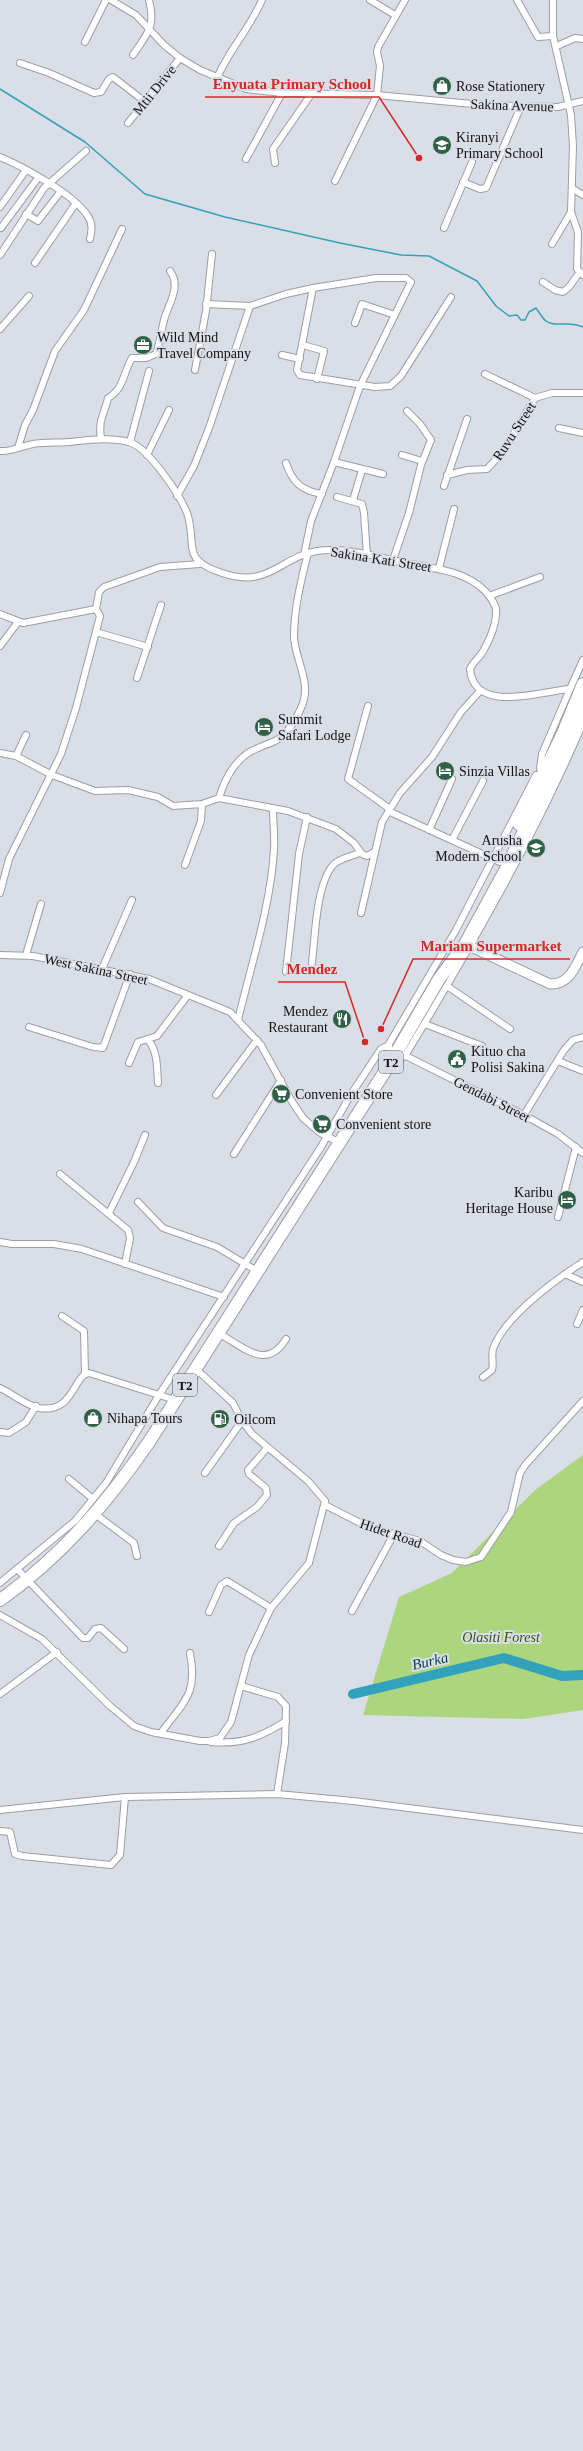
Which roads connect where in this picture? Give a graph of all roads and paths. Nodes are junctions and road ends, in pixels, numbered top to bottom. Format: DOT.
graph roads {
  1 [pos="106,0"];
  2 [pos="111,0"];
  3 [pos="149,0"];
  4 [pos="262,0"];
  5 [pos="370,0"];
  6 [pos="405,0"];
  7 [pos="517,0"];
  8 [pos="554,1"];
  9 [pos="395,15"];
  10 [pos="151,30"];
  11 [pos="554,36"];
  12 [pos="583,39"];
  13 [pos="85,42"];
  14 [pos="556,46"];
  15 [pos="133,55"];
  16 [pos="180,58"];
  17 [pos="20,63"];
  18 [pos="217,78"];
  19 [pos="282,93"];
  20 [pos="312,93"];
  21 [pos="377,95"];
  22 [pos="144,101"];
  23 [pos="583,102"];
  24 [pos="521,106"];
  25 [pos="570,106"];
  26 [pos="128,123"];
  27 [pos="86,151"];
  28 [pos="0,157"];
  29 [pos="246,159"];
  30 [pos="472,162"];
  31 [pos="275,163"];
  32 [pos="26,170"];
  33 [pos="38,178"];
  34 [pos="336,181"];
  35 [pos="463,182"];
  36 [pos="48,184"];
  37 [pos="573,189"];
  38 [pos="61,191"];
  39 [pos="583,195"];
  40 [pos="76,203"];
  41 [pos="0,207"];
  42 [pos="571,212"];
  43 [pos="26,214"];
  44 [pos="1,228"];
  45 [pos="444,228"];
  46 [pos="122,229"];
  47 [pos="90,239"];
  48 [pos="552,244"];
  49 [pos="212,254"];
  50 [pos="0,255"];
  51 [pos="35,263"];
  52 [pos="170,270"];
  53 [pos="581,274"];
  54 [pos="542,282"];
  55 [pos="313,288"];
  56 [pos="29,296"];
  57 [pos="451,297"];
  58 [pos="206,304"];
  59 [pos="250,306"];
  60 [pos="395,315"];
  61 [pos="355,323"];
  62 [pos="0,329"];
  63 [pos="303,345"];
  64 [pos="282,355"];
  65 [pos="300,359"];
  66 [pos="195,370"];
  67 [pos="149,371"];
  68 [pos="485,374"];
  69 [pos="317,379"];
  70 [pos="360,386"];
  71 [pos="583,393"];
  72 [pos="535,398"];
  73 [pos="169,410"];
  74 [pos="407,411"];
  75 [pos="467,418"];
  76 [pos="559,428"];
  77 [pos="583,433"];
  78 [pos="101,439"];
  79 [pos="130,442"];
  80 [pos="18,448"];
  81 [pos="0,451"];
  82 [pos="147,455"];
  83 [pos="402,455"];
  84 [pos="422,461"];
  85 [pos="334,462"];
  86 [pos="286,463"];
  87 [pos="362,470"];
  88 [pos="383,474"];
  89 [pos="447,475"];
  90 [pos="444,486"];
  91 [pos="322,494"];
  92 [pos="177,496"];
  93 [pos="337,496"];
  94 [pos="353,500"];
  95 [pos="454,509"];
  96 [pos="306,554"];
  97 [pos="367,555"];
  98 [pos="393,560"];
  99 [pos="200,564"];
  100 [pos="439,568"];
  101 [pos="540,577"];
  102 [pos="489,596"];
  103 [pos="161,605"];
  104 [pos="96,609"];
  105 [pos="0,614"];
  106 [pos="18,622"];
  107 [pos="96,632"];
  108 [pos="0,646"];
  109 [pos="148,646"];
  110 [pos="583,660"];
  111 [pos="137,678"];
  112 [pos="583,684"];
  113 [pos="570,689"];
  114 [pos="480,691"];
  115 [pos="368,706"];
  116 [pos="583,706"];
  117 [pos="583,723"];
  118 [pos="26,734"];
  119 [pos="0,753"];
  120 [pos="16,756"];
  121 [pos="550,760"];
  122 [pos="540,769"];
  123 [pos="52,775"];
  124 [pos="452,779"];
  125 [pos="483,781"];
  126 [pos="219,798"];
  127 [pos="202,804"];
  128 [pos="272,809"];
  129 [pos="389,810"];
  130 [pos="307,817"];
  131 [pos="428,830"];
  132 [pos="452,840"];
  133 [pos="374,852"];
  134 [pos="360,853"];
  135 [pos="497,861"];
  136 [pos="184,865"];
  137 [pos="0,893"];
  138 [pos="132,900"];
  139 [pos="41,904"];
  140 [pos="361,913"];
  141 [pos="472,947"];
  142 [pos="583,952"];
  143 [pos="454,954"];
  144 [pos="0,955"];
  145 [pos="26,955"];
  146 [pos="312,963"];
  147 [pos="102,969"];
  148 [pos="286,972"];
  149 [pos="130,974"];
  150 [pos="443,983"];
  151 [pos="188,995"];
  152 [pos="238,1020"];
  153 [pos="424,1024"];
  154 [pos="29,1027"];
  155 [pos="510,1029"];
  156 [pos="583,1037"];
  157 [pos="148,1040"];
  158 [pos="257,1040"];
  159 [pos="482,1046"];
  160 [pos="397,1051"];
  161 [pos="558,1062"];
  162 [pos="129,1063"];
  163 [pos="583,1071"];
  164 [pos="281,1080"];
  165 [pos="158,1083"];
  166 [pos="216,1096"];
  167 [pos="524,1115"];
  168 [pos="145,1135"];
  169 [pos="327,1136"];
  170 [pos="338,1142"];
  171 [pos="576,1147"];
  172 [pos="583,1153"];
  173 [pos="234,1154"];
  174 [pos="60,1174"];
  175 [pos="138,1202"];
  176 [pos="109,1213"];
  177 [pos="558,1217"];
  178 [pos="0,1242"];
  179 [pos="583,1262"];
  180 [pos="243,1263"];
  181 [pos="125,1264"];
  182 [pos="257,1271"];
  183 [pos="565,1274"];
  184 [pos="583,1282"];
  185 [pos="224,1297"];
  186 [pos="583,1310"];
  187 [pos="62,1316"];
  188 [pos="577,1324"];
  189 [pos="218,1333"];
  190 [pos="286,1339"];
  191 [pos="196,1369"];
  192 [pos="85,1374"];
  193 [pos="483,1377"];
  194 [pos="0,1388"];
  195 [pos="159,1395"];
  196 [pos="175,1400"];
  197 [pos="583,1401"];
  198 [pos="36,1406"];
  199 [pos="242,1422"];
  200 [pos="0,1432"];
  201 [pos="267,1448"];
  202 [pos="205,1473"];
  203 [pos="69,1479"];
  204 [pos="93,1499"];
  205 [pos="325,1505"];
  206 [pos="95,1514"];
  207 [pos="394,1534"];
  208 [pos="219,1546"];
  209 [pos="137,1556"];
  210 [pos="18,1570"];
  211 [pos="27,1581"];
  212 [pos="0,1583"];
  213 [pos="0,1600"];
  214 [pos="271,1608"];
  215 [pos="352,1611"];
  216 [pos="209,1612"];
  217 [pos="0,1615"];
  218 [pos="124,1649"];
  219 [pos="57,1652"];
  220 [pos="190,1653"];
  221 [pos="241,1686"];
  222 [pos="0,1694"];
  223 [pos="286,1721"];
  224 [pos="161,1733"];
  225 [pos="209,1742"];
  226 [pos="277,1794"];
  227 [pos="125,1797"];
  228 [pos="0,1810"];
  229 [pos="583,1830"];
  230 [pos="0,1831"];
  1 -- 13 [label="street"];
  2 -- 10 [label="street, Sakina Avenue"];
  3 -- 10 [label="street"];
  4 -- 18 [label="street"];
  5 -- 9 [label="street"];
  6 -- 9 [label="street"];
  7 -- 11 [label="street"];
  8 -- 11 [label="street"];
  9 -- 21 [label="street"];
  10 -- 15 [label="street"];
  10 -- 16 [label="street, Sakina Avenue"];
  11 -- 14 [label="street"];
  12 -- 14 [label="street"];
  14 -- 25 [label="street"];
  16 -- 18 [label="street, Sakina Avenue"];
  16 -- 22 [label="street, Mtii Drive"];
  17 -- 22 [label="street"];
  18 -- 19 [label="street, Sakina Avenue"];
  19 -- 20 [label="street, Sakina Avenue"];
  19 -- 29 [label="street"];
  20 -- 21 [label="street, Sakina Avenue"];
  20 -- 31 [label="street"];
  21 -- 24 [label="street, Sakina Avenue"];
  21 -- 34 [label="street"];
  22 -- 26 [label="street, Mtii Drive"];
  23 -- 25 [label="street, Sakina Avenue"];
  24 -- 25 [label="street, Sakina Avenue"];
  24 -- 35 [label="street"];
  25 -- 37 [label="street"];
  27 -- 36 [label="street"];
  28 -- 32 [label="street"];
  30 -- 35 [label="street"];
  32 -- 33 [label="street"];
  32 -- 41 [label="street"];
  33 -- 36 [label="street"];
  33 -- 44 [label="street"];
  35 -- 45 [label="street"];
  36 -- 38 [label="street"];
  36 -- 43 [label="street"];
  37 -- 39 [label="street"];
  37 -- 42 [label="street"];
  38 -- 40 [label="street"];
  38 -- 43 [label="street"];
  40 -- 47 [label="street"];
  40 -- 51 [label="street"];
  42 -- 48 [label="street"];
  42 -- 53 [label="street"];
  43 -- 50 [label="street"];
  46 -- 80 [label="street"];
  49 -- 58 [label="street"];
  52 -- 78 [label="street"];
  53 -- 54 [label="street"];
  55 -- 59 [label="street"];
  55 -- 60 [label="street"];
  55 -- 63 [label="street"];
  56 -- 62 [label="street"];
  57 -- 70 [label="street"];
  58 -- 59 [label="street"];
  58 -- 66 [label="street"];
  59 -- 92 [label="street"];
  60 -- 61 [label="street"];
  60 -- 70 [label="street"];
  63 -- 65 [label="street"];
  63 -- 69 [label="street"];
  64 -- 65 [label="street"];
  65 -- 69 [label="street"];
  67 -- 79 [label="street"];
  68 -- 72 [label="street"];
  69 -- 70 [label="street"];
  70 -- 85 [label="street"];
  71 -- 72 [label="street, Ruvu Street"];
  72 -- 89 [label="street, Ruvu Street"];
  73 -- 82 [label="street"];
  74 -- 84 [label="street"];
  75 -- 89 [label="street"];
  76 -- 77 [label="street"];
  78 -- 79 [label="street"];
  78 -- 80 [label="street"];
  79 -- 82 [label="street"];
  80 -- 81 [label="street"];
  82 -- 92 [label="street"];
  83 -- 84 [label="street"];
  84 -- 98 [label="street"];
  85 -- 87 [label="street"];
  85 -- 91 [label="street"];
  86 -- 91 [label="street"];
  87 -- 88 [label="street"];
  87 -- 94 [label="street"];
  89 -- 90 [label="street"];
  91 -- 96 [label="street"];
  92 -- 99 [label="street"];
  93 -- 94 [label="street"];
  94 -- 97 [label="street"];
  95 -- 100 [label="street"];
  96 -- 97 [label="street, Sakina Kati Street"];
  96 -- 99 [label="street, Sakina Kati Street"];
  96 -- 126 [label="street"];
  97 -- 98 [label="street, Sakina Kati Street"];
  98 -- 100 [label="street, Sakina Kati Street"];
  99 -- 104 [label="street"];
  100 -- 102 [label="street, Sakina Kati Street"];
  101 -- 102 [label="street"];
  102 -- 114 [label="street, Sakina Kati Street"];
  103 -- 109 [label="street"];
  104 -- 106 [label="street"];
  104 -- 107 [label="street"];
  105 -- 106 [label="street"];
  106 -- 108 [label="street"];
  107 -- 109 [label="street"];
  107 -- 123 [label="street"];
  109 -- 111 [label="street"];
  110 -- 113 [label="street"];
  112 -- 121 [label="highway, T2"];
  113 -- 114 [label="street"];
  113 -- 122 [label="street"];
  114 -- 129 [label="street"];
  115 -- 129 [label="street"];
  116 -- 141 [label="highway, T2"];
  117 -- 141 [label="street"];
  118 -- 120 [label="street"];
  119 -- 120 [label="street"];
  120 -- 123 [label="street"];
  121 -- 122 [label="street"];
  121 -- 135 [label="highway, T2"];
  122 -- 135 [label="street"];
  123 -- 127 [label="street"];
  123 -- 137 [label="street"];
  124 -- 131 [label="street"];
  125 -- 132 [label="street"];
  126 -- 127 [label="street"];
  126 -- 128 [label="street"];
  127 -- 136 [label="street"];
  128 -- 130 [label="street"];
  128 -- 152 [label="street"];
  129 -- 131 [label="street"];
  129 -- 133 [label="street"];
  130 -- 134 [label="street"];
  130 -- 148 [label="street"];
  131 -- 132 [label="street"];
  132 -- 135 [label="street"];
  133 -- 134 [label="street"];
  133 -- 140 [label="street"];
  134 -- 146 [label="street"];
  135 -- 143 [label="highway, T2"];
  135 -- 160 [label="street"];
  138 -- 147 [label="street"];
  139 -- 145 [label="street"];
  141 -- 142 [label="street"];
  141 -- 143 [label="highway, T2"];
  141 -- 150 [label="street"];
  143 -- 150 [label="highway, T2"];
  144 -- 145 [label="street, West Sakina Street"];
  145 -- 147 [label="street, West Sakina Street"];
  147 -- 149 [label="street, West Sakina Street"];
  149 -- 151 [label="street, West Sakina Street"];
  149 -- 154 [label="street"];
  150 -- 153 [label="street"];
  150 -- 155 [label="street"];
  150 -- 160 [label="highway, T2"];
  151 -- 152 [label="street, West Sakina Street"];
  151 -- 157 [label="street"];
  152 -- 158 [label="street, West Sakina Street"];
  153 -- 159 [label="street"];
  153 -- 160 [label="street"];
  156 -- 161 [label="street"];
  157 -- 162 [label="street"];
  157 -- 165 [label="street"];
  158 -- 164 [label="street, West Sakina Street"];
  158 -- 166 [label="street"];
  160 -- 167 [label="street, Gendabi Street"];
  160 -- 169 [label="street"];
  160 -- 170 [label="highway, T2"];
  161 -- 163 [label="street"];
  161 -- 167 [label="street"];
  164 -- 169 [label="street, West Sakina Street"];
  164 -- 173 [label="street"];
  167 -- 171 [label="street, Gendabi Street"];
  168 -- 176 [label="street"];
  169 -- 170 [label="street, West Sakina Street"];
  169 -- 180 [label="street"];
  170 -- 182 [label="highway, T2"];
  171 -- 172 [label="street, Gendabi Street"];
  171 -- 177 [label="street"];
  174 -- 176 [label="street"];
  175 -- 180 [label="street"];
  176 -- 181 [label="street"];
  178 -- 181 [label="street"];
  179 -- 183 [label="street"];
  180 -- 182 [label="street"];
  180 -- 185 [label="street"];
  181 -- 185 [label="street"];
  182 -- 189 [label="highway, T2"];
  183 -- 184 [label="street"];
  183 -- 193 [label="street"];
  185 -- 195 [label="street"];
  186 -- 188 [label="street"];
  187 -- 192 [label="street"];
  189 -- 190 [label="street"];
  189 -- 191 [label="highway, T2"];
  191 -- 196 [label="highway, T2"];
  191 -- 199 [label="street"];
  192 -- 195 [label="street"];
  192 -- 198 [label="street"];
  194 -- 198 [label="street"];
  195 -- 196 [label="street"];
  195 -- 204 [label="street"];
  196 -- 206 [label="highway, T2"];
  197 -- 207 [label="street, Hidet Road"];
  198 -- 200 [label="street"];
  199 -- 201 [label="street"];
  199 -- 202 [label="street"];
  201 -- 205 [label="street"];
  201 -- 208 [label="street"];
  203 -- 204 [label="street"];
  204 -- 210 [label="street"];
  205 -- 207 [label="street, Hidet Road"];
  205 -- 214 [label="street"];
  206 -- 209 [label="street"];
  206 -- 211 [label="highway, T2"];
  207 -- 215 [label="street"];
  210 -- 211 [label="street"];
  210 -- 212 [label="street"];
  211 -- 213 [label="highway, T2"];
  211 -- 218 [label="street"];
  214 -- 216 [label="street"];
  214 -- 221 [label="street"];
  217 -- 219 [label="street"];
  219 -- 222 [label="street"];
  219 -- 224 [label="street"];
  220 -- 224 [label="street"];
  221 -- 223 [label="street"];
  221 -- 225 [label="street"];
  223 -- 225 [label="street"];
  223 -- 226 [label="street"];
  224 -- 225 [label="street"];
  226 -- 227 [label="street"];
  226 -- 229 [label="street"];
  227 -- 228 [label="street"];
  227 -- 230 [label="street"];
}
